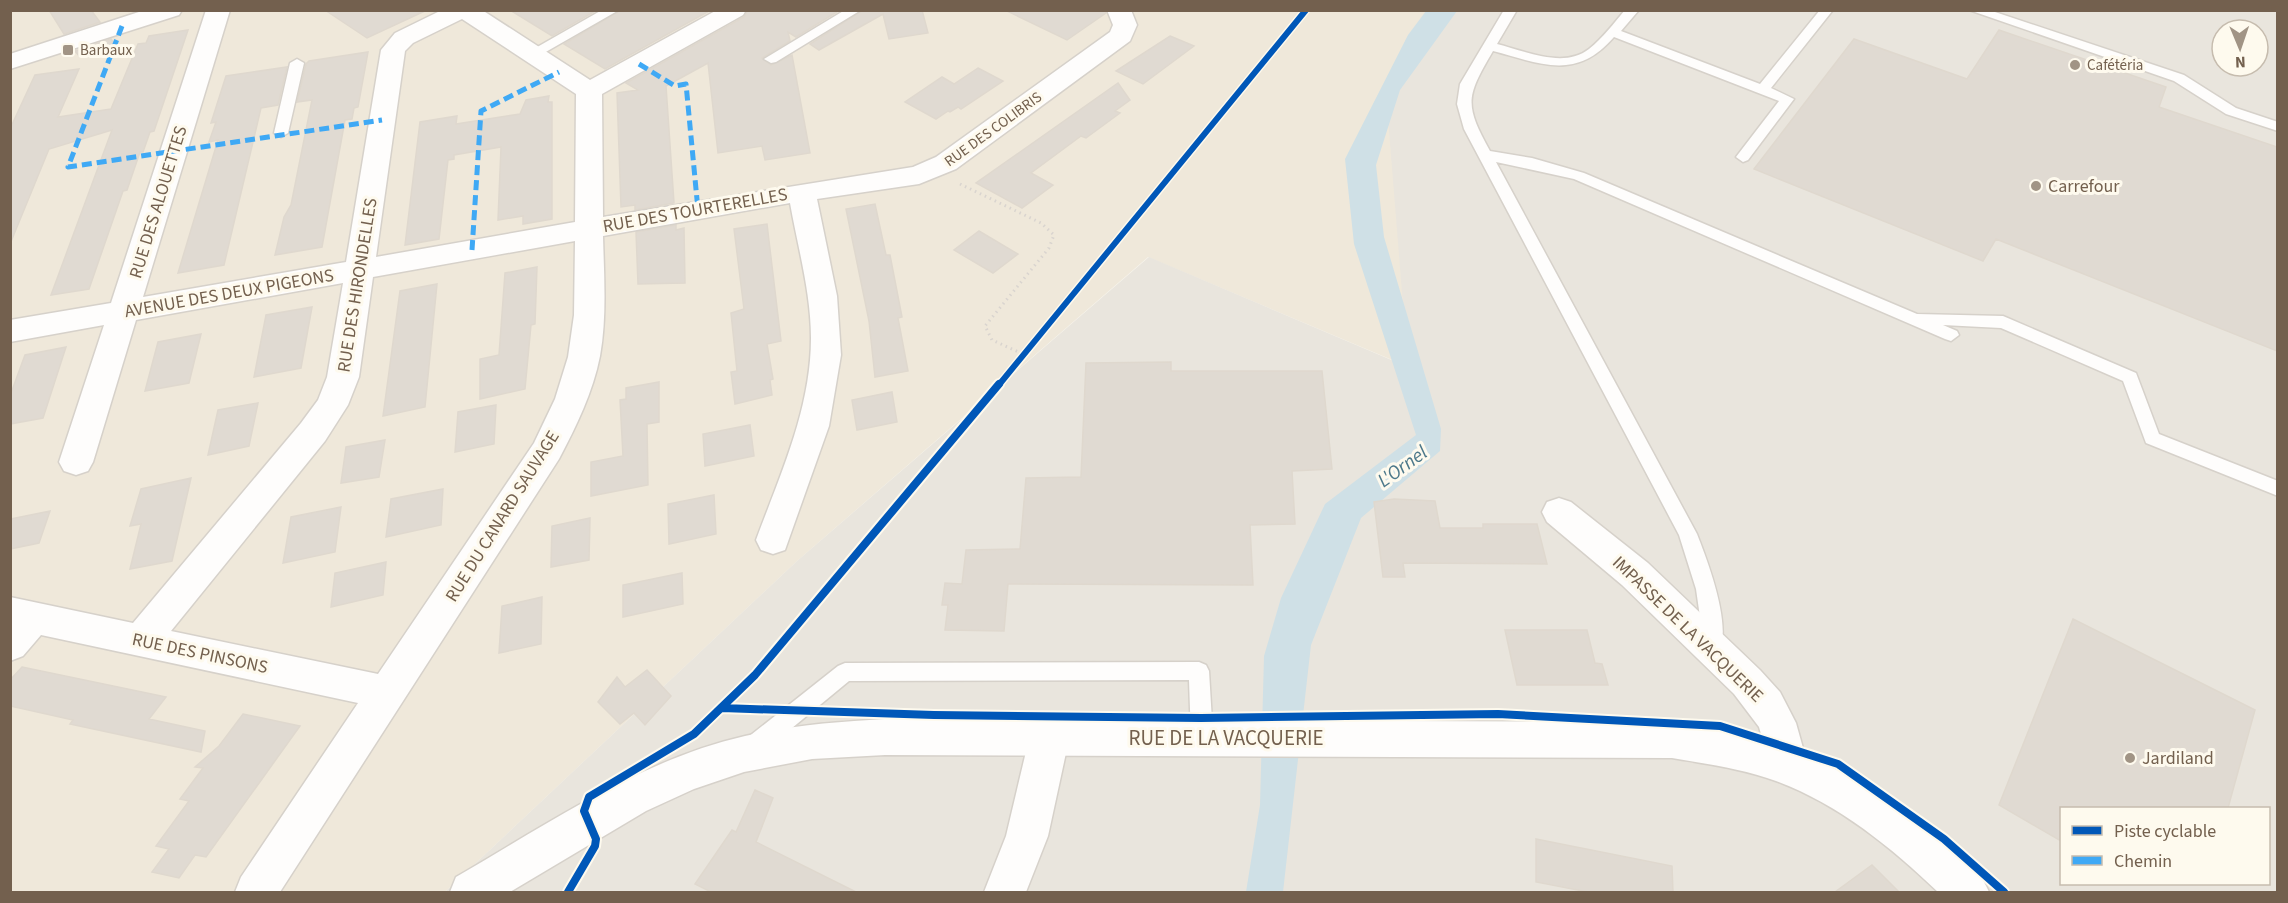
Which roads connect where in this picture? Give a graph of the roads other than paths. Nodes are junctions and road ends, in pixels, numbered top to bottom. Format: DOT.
graph roads {
  1 [pos="218,10"];
  2 [pos="463,10"];
  3 [pos="613,10"];
  4 [pos="735,10"];
  5 [pos="855,10"];
  6 [pos="1511,10"];
  7 [pos="1633,10"];
  8 [pos="1827,10"];
  9 [pos="1975,10"];
  10 [pos="156,13"];
  11 [pos="1122,18"];
  12 [pos="1612,32"];
  13 [pos="1490,46"];
  14 [pos="531,54"];
  15 [pos="771,59"];
  16 [pos="10,62"];
  17 [pos="297,63"];
  18 [pos="1763,90"];
  19 [pos="589,91"];
  20 [pos="2277,127"];
  21 [pos="281,133"];
  22 [pos="1484,155"];
  23 [pos="1743,157"];
  24 [pos="802,192"];
  25 [pos="590,229"];
  26 [pos="359,270"];
  27 [pos="124,311"];
  28 [pos="1908,317"];
  29 [pos="10,331"];
  30 [pos="1951,335"];
  31 [pos="76,462"];
  32 [pos="2277,489"];
  33 [pos="1559,512"];
  34 [pos="773,540"];
  35 [pos="22,615"];
  36 [pos="141,641"];
  37 [pos="10,645"];
  38 [pos="1712,646"];
  39 [pos="389,693"];
  40 [pos="1202,738"];
  41 [pos="1049,739"];
  42 [pos="744,754"];
  43 [pos="1788,766"];
  44 [pos="473,891"];
  45 [pos="255,892"];
  46 [pos="1005,892"];
  47 [pos="1968,892"];
  1 -- 27 [label="street, RUE DES ALOUETTES"];
  2 -- 14 [label="street"];
  2 -- 26 [label="street, RUE DES HIRONDELLES"];
  3 -- 14 [label="lane"];
  4 -- 19 [label="street"];
  5 -- 15 [label="lane"];
  6 -- 13 [label="lane"];
  7 -- 12 [label="lane"];
  8 -- 18 [label="lane"];
  9 -- 20 [label="lane"];
  10 -- 16 [label="street"];
  11 -- 24 [label="street, RUE DES COLIBRIS"];
  12 -- 13 [label="lane"];
  12 -- 18 [label="lane"];
  13 -- 22 [label="lane"];
  14 -- 19 [label="street"];
  17 -- 21 [label="lane"];
  18 -- 23 [label="lane"];
  19 -- 25 [label="street, RUE DU CANARD SAUVAGE"];
  22 -- 28 [label="lane"];
  22 -- 38 [label="lane"];
  24 -- 25 [label="street, RUE DES TOURTERELLES"];
  24 -- 34 [label="street, RUE DES TOURTERELLES"];
  25 -- 26 [label="street, AVENUE DES DEUX PIGEONS"];
  25 -- 39 [label="street, RUE DU CANARD SAUVAGE"];
  26 -- 27 [label="street, AVENUE DES DEUX PIGEONS"];
  26 -- 36 [label="street, RUE DES HIRONDELLES"];
  27 -- 29 [label="street, AVENUE DES DEUX PIGEONS"];
  27 -- 31 [label="street, RUE DES ALOUETTES"];
  28 -- 30 [label="lane"];
  28 -- 32 [label="lane"];
  33 -- 38 [label="street, IMPASSE DE LA VACQUERIE"];
  35 -- 36 [label="street, RUE DES PINSONS"];
  35 -- 37 [label="street"];
  36 -- 39 [label="street, RUE DES PINSONS"];
  38 -- 43 [label="street, IMPASSE DE LA VACQUERIE"];
  39 -- 45 [label="street, RUE DU CANARD SAUVAGE"];
  40 -- 41 [label="street, RUE DE LA VACQUERIE"];
  40 -- 42 [label="lane"];
  40 -- 43 [label="street, RUE DE LA VACQUERIE"];
  41 -- 42 [label="street, RUE DE LA VACQUERIE"];
  41 -- 46 [label="street"];
  42 -- 44 [label="street, RUE DE LA VACQUERIE"];
  43 -- 47 [label="street, RUE DE LA VACQUERIE"];
}
